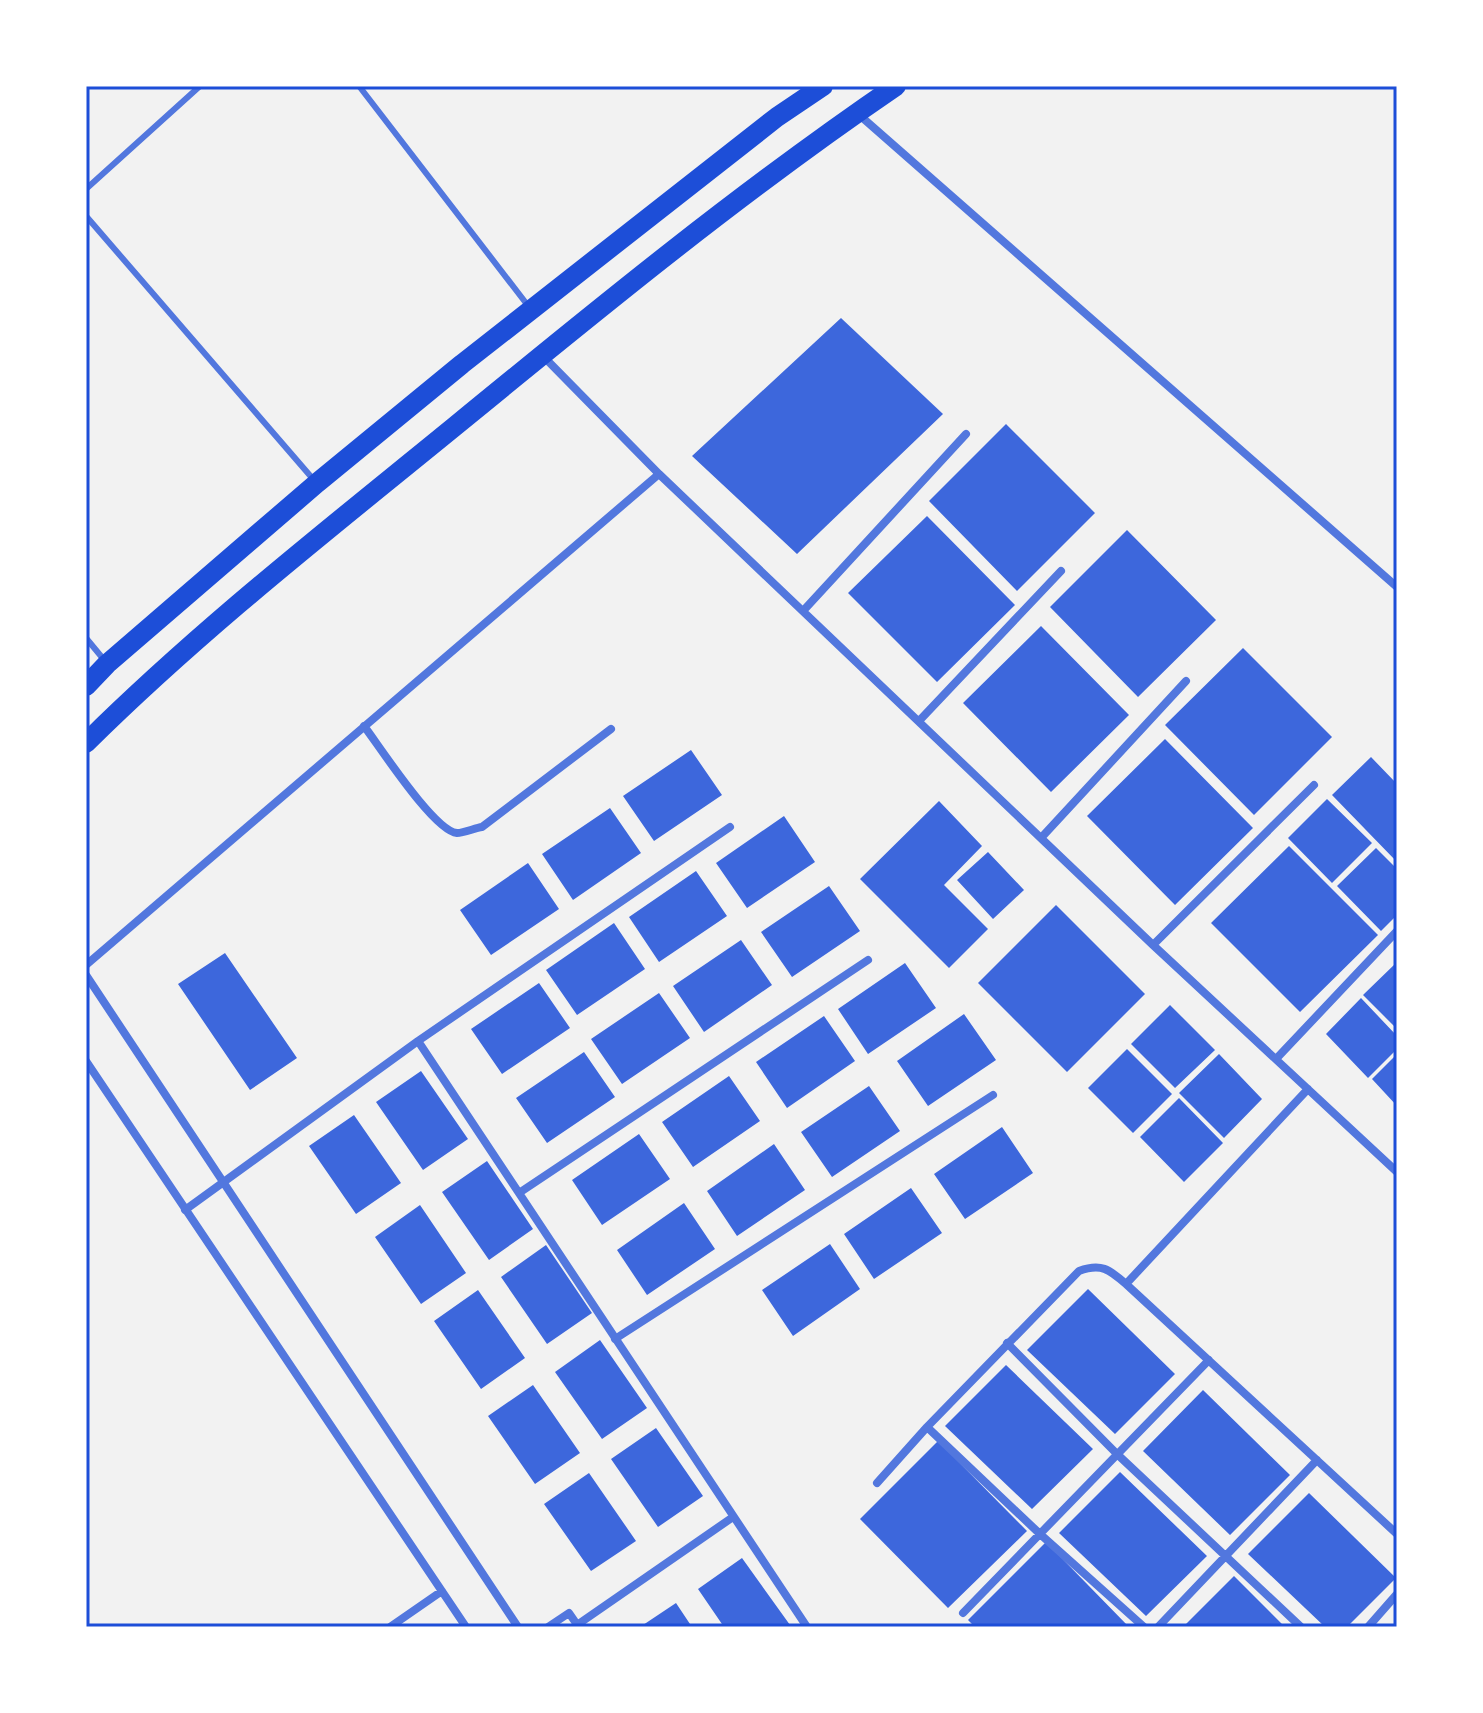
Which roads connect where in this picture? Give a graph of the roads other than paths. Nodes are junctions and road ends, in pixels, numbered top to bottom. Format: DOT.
graph roads {
  1 [pos="200,86"];
  2 [pos="359,86"];
  3 [pos="823,86"];
  4 [pos="896,86"];
  5 [pos="857,113"];
  6 [pos="86,189"];
  7 [pos="86,216"];
  8 [pos="532,310"];
  9 [pos="542,355"];
  10 [pos="966,434"];
  11 [pos="659,474"];
  12 [pos="317,483"];
  13 [pos="1061,571"];
  14 [pos="1397,587"];
  15 [pos="803,611"];
  16 [pos="86,638"];
  17 [pos="107,664"];
  18 [pos="1186,681"];
  19 [pos="86,686"];
  20 [pos="919,721"];
  21 [pos="364,726"];
  22 [pos="611,729"];
  23 [pos="86,743"];
  24 [pos="1314,785"];
  25 [pos="730,827"];
  26 [pos="1041,838"];
  27 [pos="1397,931"];
  28 [pos="1153,945"];
  29 [pos="868,960"];
  30 [pos="86,965"];
  31 [pos="86,975"];
  32 [pos="418,1041"];
  33 [pos="1276,1059"];
  34 [pos="86,1061"];
  35 [pos="1308,1089"];
  36 [pos="993,1095"];
  37 [pos="1395,1167"];
  38 [pos="223,1183"];
  39 [pos="519,1193"];
  40 [pos="185,1210"];
  41 [pos="1126,1284"];
  42 [pos="615,1339"];
  43 [pos="1007,1343"];
  44 [pos="1209,1360"];
  45 [pos="927,1427"];
  46 [pos="1117,1454"];
  47 [pos="1317,1460"];
  48 [pos="877,1483"];
  49 [pos="733,1517"];
  50 [pos="1040,1534"];
  51 [pos="1397,1534"];
  52 [pos="1225,1556"];
  53 [pos="442,1591"];
  54 [pos="1397,1594"];
  55 [pos="963,1613"];
  56 [pos="578,1626"];
  57 [pos="390,1627"];
  58 [pos="466,1627"];
  59 [pos="518,1627"];
  60 [pos="548,1627"];
  61 [pos="807,1627"];
  62 [pos="1144,1627"];
  63 [pos="1158,1627"];
  64 [pos="1301,1627"];
  65 [pos="1368,1627"];
  1 -- 6 [label="lane"];
  2 -- 8 [label="lane"];
  3 -- 8 [label="main road"];
  4 -- 5 [label="main road"];
  5 -- 9 [label="main road"];
  5 -- 14 [label="street"];
  7 -- 12 [label="lane"];
  8 -- 12 [label="main road"];
  9 -- 11 [label="street"];
  9 -- 23 [label="main road"];
  10 -- 15 [label="street"];
  11 -- 15 [label="street"];
  11 -- 21 [label="street"];
  12 -- 17 [label="main road"];
  13 -- 20 [label="street"];
  15 -- 20 [label="street"];
  16 -- 17 [label="lane"];
  17 -- 19 [label="main road"];
  18 -- 26 [label="street"];
  20 -- 26 [label="street"];
  21 -- 22 [label="street"];
  21 -- 30 [label="street"];
  24 -- 28 [label="street"];
  25 -- 32 [label="street"];
  26 -- 28 [label="street"];
  27 -- 33 [label="street"];
  28 -- 33 [label="street"];
  29 -- 39 [label="street"];
  31 -- 38 [label="street"];
  32 -- 38 [label="street"];
  32 -- 39 [label="street"];
  33 -- 35 [label="street"];
  34 -- 40 [label="street"];
  35 -- 37 [label="street"];
  35 -- 41 [label="street"];
  36 -- 42 [label="street"];
  38 -- 40 [label="street"];
  38 -- 59 [label="street"];
  39 -- 42 [label="street"];
  40 -- 53 [label="street"];
  41 -- 43 [label="street"];
  41 -- 44 [label="street"];
  42 -- 49 [label="street"];
  43 -- 45 [label="street"];
  43 -- 46 [label="street"];
  44 -- 46 [label="street"];
  44 -- 47 [label="street"];
  45 -- 48 [label="street"];
  45 -- 50 [label="street"];
  46 -- 50 [label="street"];
  46 -- 52 [label="street"];
  47 -- 51 [label="street"];
  47 -- 52 [label="street"];
  49 -- 56 [label="street"];
  49 -- 61 [label="street"];
  50 -- 55 [label="street"];
  50 -- 62 [label="street"];
  52 -- 63 [label="street"];
  52 -- 64 [label="street"];
  53 -- 57 [label="street"];
  53 -- 58 [label="street"];
  54 -- 65 [label="street"];
  56 -- 60 [label="street"];
}
